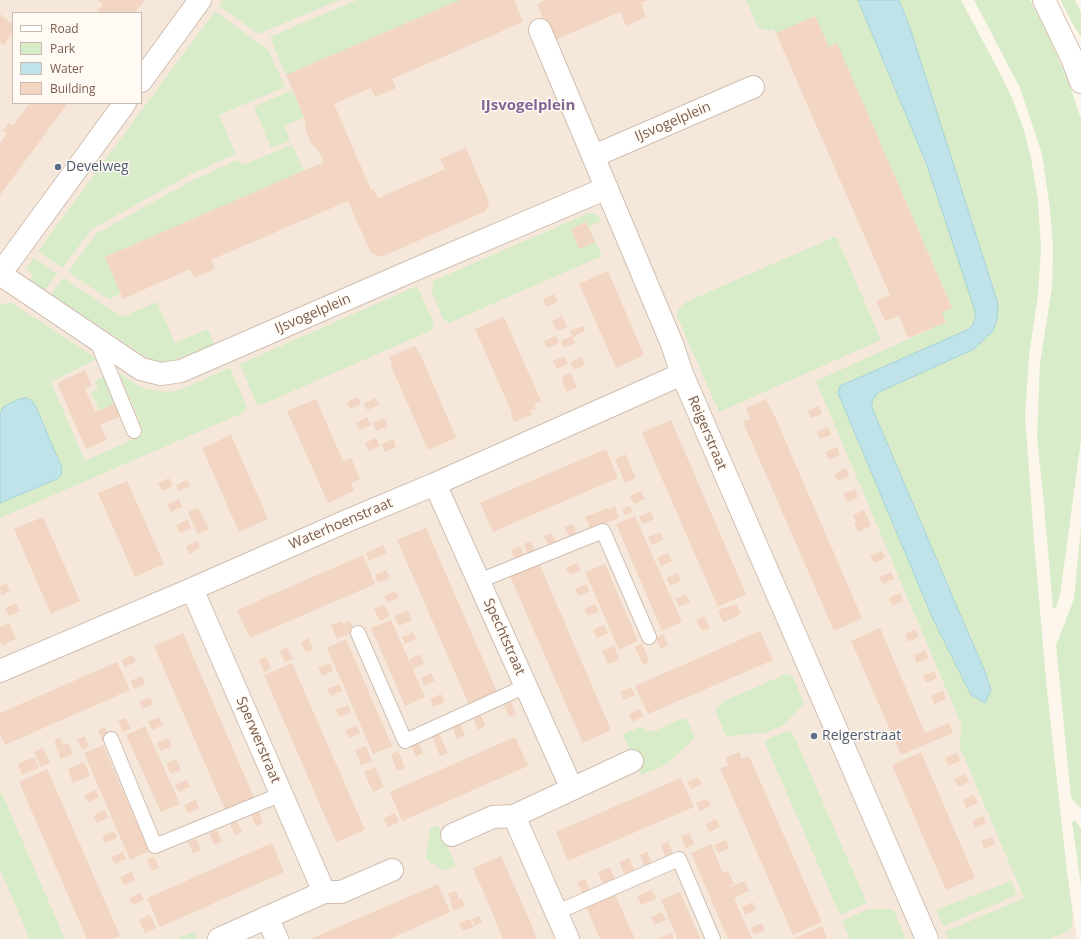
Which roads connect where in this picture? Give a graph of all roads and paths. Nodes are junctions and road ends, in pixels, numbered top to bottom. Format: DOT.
graph roads {
  1 [pos="200,0"];
  2 [pos="1044,0"];
  3 [pos="540,30"];
  4 [pos="142,80"];
  5 [pos="1081,82"];
  6 [pos="753,88"];
  7 [pos="124,104"];
  8 [pos="594,156"];
  9 [pos="607,188"];
  10 [pos="0,274"];
  11 [pos="95,338"];
  12 [pos="682,374"];
  13 [pos="134,431"];
  14 [pos="435,484"];
  15 [pos="479,581"];
  16 [pos="192,589"];
  17 [pos="358,633"];
  18 [pos="649,637"];
  19 [pos="0,671"];
  20 [pos="526,686"];
  21 [pos="111,739"];
  22 [pos="632,761"];
  23 [pos="572,789"];
  24 [pos="282,794"];
  25 [pos="514,816"];
  26 [pos="452,835"];
  27 [pos="392,870"];
  28 [pos="324,892"];
  29 [pos="555,913"];
  30 [pos="267,917"];
  31 [pos="219,939"];
  32 [pos="277,939"];
  33 [pos="568,939"];
  34 [pos="713,939"];
  35 [pos="927,939"];
  1 -- 4 [label="street"];
  2 -- 5 [label="street"];
  3 -- 8 [label="street"];
  6 -- 8 [label="street, IJsvogelplein"];
  7 -- 10 [label="street"];
  8 -- 9 [label="street"];
  9 -- 11 [label="street, IJsvogelplein"];
  9 -- 12 [label="street, Reigerstraat"];
  10 -- 11 [label="street, IJsvogelplein"];
  11 -- 13 [label="lane"];
  12 -- 14 [label="street, Waterhoenstraat"];
  12 -- 35 [label="street, Reigerstraat"];
  14 -- 15 [label="street, Spechtstraat"];
  14 -- 16 [label="street, Waterhoenstraat"];
  15 -- 18 [label="lane"];
  15 -- 20 [label="street, Spechtstraat"];
  16 -- 19 [label="street, Waterhoenstraat"];
  16 -- 24 [label="street, Sperwerstraat"];
  17 -- 20 [label="lane"];
  20 -- 23 [label="street, Spechtstraat"];
  21 -- 24 [label="lane"];
  22 -- 23 [label="street"];
  23 -- 25 [label="street"];
  24 -- 28 [label="street, Sperwerstraat"];
  25 -- 26 [label="street"];
  25 -- 29 [label="street"];
  27 -- 28 [label="street"];
  28 -- 30 [label="street"];
  29 -- 33 [label="street"];
  29 -- 34 [label="lane"];
  30 -- 31 [label="street"];
  30 -- 32 [label="street"];
}
